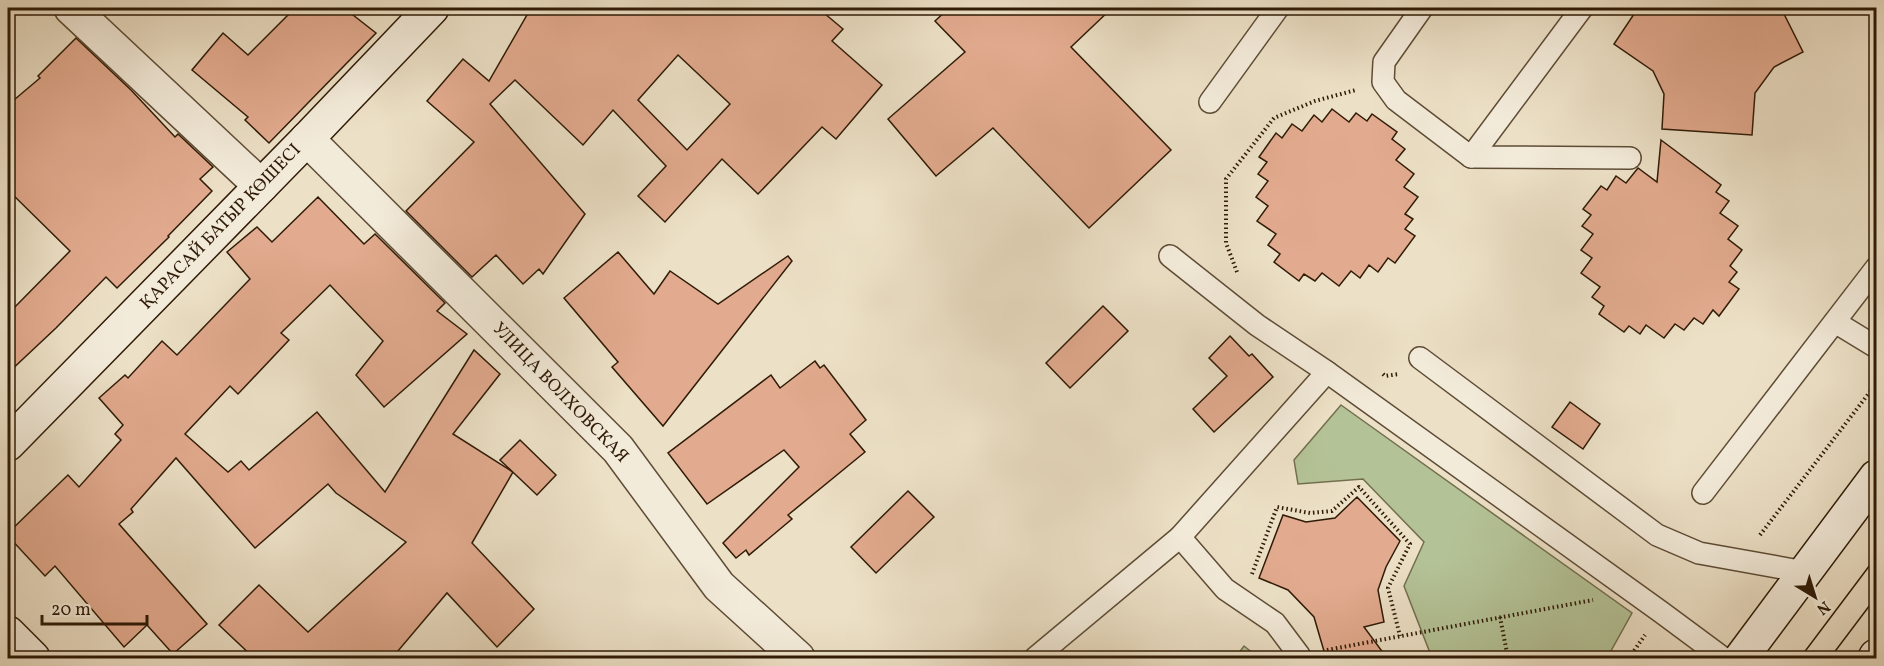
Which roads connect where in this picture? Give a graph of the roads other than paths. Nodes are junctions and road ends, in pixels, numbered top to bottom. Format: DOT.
graph roads {
  1 [pos="71,8"];
  2 [pos="432,8"];
  3 [pos="1278,8"];
  4 [pos="1422,8"];
  5 [pos="1582,8"];
  6 [pos="1210,102"];
  7 [pos="307,139"];
  8 [pos="1471,157"];
  9 [pos="1630,158"];
  10 [pos="261,186"];
  11 [pos="1170,256"];
  12 [pos="1876,268"];
  13 [pos="1835,322"];
  14 [pos="1876,347"];
  15 [pos="1420,358"];
  16 [pos="1327,372"];
  17 [pos="8,444"];
  18 [pos="1876,477"];
  19 [pos="1703,494"];
  20 [pos="1180,537"];
  21 [pos="1805,572"];
  22 [pos="8,633"];
  23 [pos="1299,657"];
  24 [pos="33,658"];
  25 [pos="798,658"];
  26 [pos="1035,658"];
  27 [pos="1723,658"];
  28 [pos="1741,658"];
  1 -- 10 [label="street"];
  2 -- 7 [label="street, ҚАРАСАЙ БАТЫР КӨШЕСІ"];
  3 -- 6 [label="lane"];
  4 -- 8 [label="lane"];
  5 -- 8 [label="lane"];
  7 -- 10 [label="street, ҚАРАСАЙ БАТЫР КӨШЕСІ"];
  7 -- 25 [label="street, УЛИЦА ВОЛХОВСКАЯ"];
  8 -- 9 [label="lane"];
  10 -- 17 [label="street, ҚАРАСАЙ БАТЫР КӨШЕСІ"];
  11 -- 16 [label="lane"];
  12 -- 13 [label="lane"];
  13 -- 14 [label="lane"];
  13 -- 19 [label="lane"];
  15 -- 21 [label="lane"];
  16 -- 20 [label="lane"];
  16 -- 27 [label="lane"];
  18 -- 21 [label="street"];
  20 -- 23 [label="lane"];
  20 -- 26 [label="lane"];
  21 -- 28 [label="street"];
  22 -- 24 [label="street"];
}
